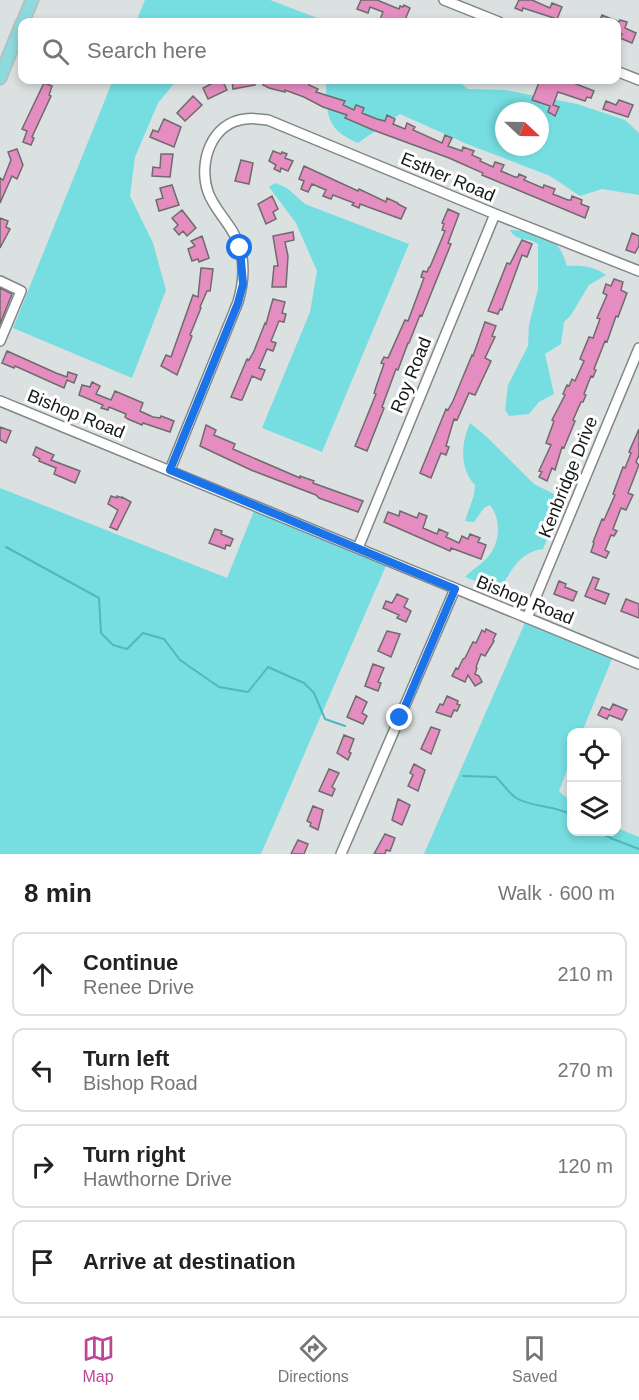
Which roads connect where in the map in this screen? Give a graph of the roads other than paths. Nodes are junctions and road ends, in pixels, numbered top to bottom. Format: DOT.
graph roads {
  1 [pos="32,0"];
  2 [pos="444,0"];
  3 [pos="24,18"];
  4 [pos="489,18"];
  5 [pos="18,33"];
  6 [pos="621,73"];
  7 [pos="0,78"];
  8 [pos="639,80"];
  9 [pos="495,214"];
  10 [pos="639,271"];
  11 [pos="0,281"];
  12 [pos="0,341"];
  13 [pos="639,348"];
  14 [pos="0,400"];
  15 [pos="170,470"];
  16 [pos="358,548"];
  17 [pos="455,589"];
  18 [pos="527,618"];
  19 [pos="639,664"];
  20 [pos="341,854"];
  1 -- 3 [label="main road"];
  2 -- 4 [label="street"];
  5 -- 7 [label="main road"];
  6 -- 8 [label="street"];
  9 -- 10 [label="street, Esther Road"];
  9 -- 15 [label="street, Esther Road"];
  9 -- 16 [label="street, Roy Road"];
  11 -- 12 [label="street"];
  13 -- 18 [label="street, Kenbridge Drive"];
  14 -- 15 [label="street, Bishop Road"];
  15 -- 16 [label="street, Bishop Road"];
  16 -- 17 [label="street, Bishop Road"];
  17 -- 18 [label="street, Bishop Road"];
  17 -- 20 [label="street"];
  18 -- 19 [label="street, Bishop Road"];
}
